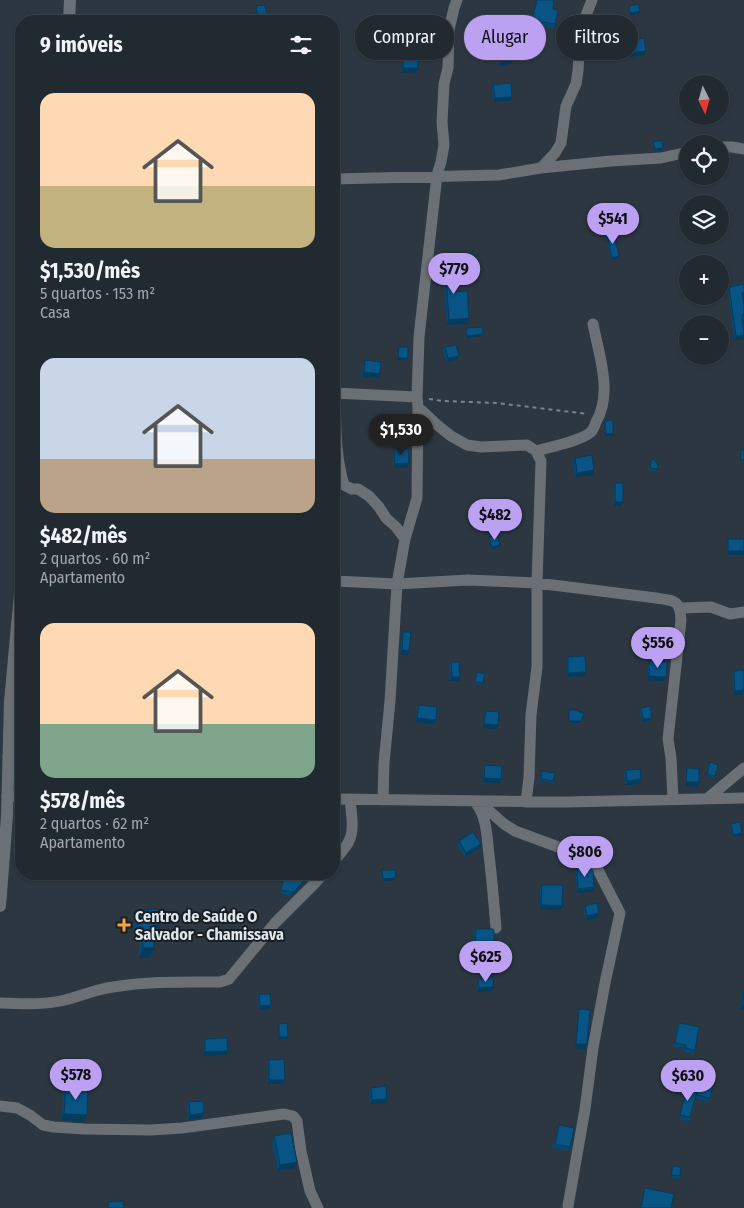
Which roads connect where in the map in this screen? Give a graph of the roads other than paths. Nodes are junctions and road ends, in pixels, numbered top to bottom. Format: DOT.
graph roads {
  1 [pos="70,0"];
  2 [pos="457,0"];
  3 [pos="592,0"];
  4 [pos="69,15"];
  5 [pos="729,147"];
  6 [pos="744,149"];
  7 [pos="679,154"];
  8 [pos="541,168"];
  9 [pos="437,176"];
  10 [pos="340,179"];
  11 [pos="593,324"];
  12 [pos="340,394"];
  13 [pos="417,402"];
  14 [pos="536,451"];
  15 [pos="340,467"];
  16 [pos="405,540"];
  17 [pos="340,581"];
  18 [pos="536,583"];
  19 [pos="397,584"];
  20 [pos="681,608"];
  21 [pos="744,612"];
  22 [pos="15,711"];
  23 [pos="15,756"];
  24 [pos="744,768"];
  25 [pos="7,796"];
  26 [pos="15,796"];
  27 [pos="708,798"];
  28 [pos="744,798"];
  29 [pos="340,799"];
  30 [pos="350,799"];
  31 [pos="383,800"];
  32 [pos="673,800"];
  33 [pos="526,802"];
  34 [pos="478,804"];
  35 [pos="340,852"];
  36 [pos="318,880"];
  37 [pos="0,906"];
  38 [pos="496,928"];
  39 [pos="0,1003"];
  40 [pos="0,1106"];
  41 [pos="568,1206"];
  42 [pos="318,1208"];
  1 -- 4 [label="street"];
  2 -- 9 [label="street"];
  3 -- 8 [label="street"];
  5 -- 6 [label="street"];
  7 -- 8 [label="street"];
  8 -- 9 [label="street"];
  9 -- 10 [label="street"];
  9 -- 13 [label="street"];
  11 -- 14 [label="street"];
  12 -- 13 [label="street"];
  13 -- 14 [label="street"];
  13 -- 16 [label="street"];
  14 -- 18 [label="street"];
  15 -- 16 [label="street"];
  16 -- 19 [label="street"];
  17 -- 19 [label="street"];
  18 -- 19 [label="street"];
  18 -- 20 [label="street"];
  18 -- 33 [label="street"];
  19 -- 31 [label="street"];
  20 -- 21 [label="street"];
  20 -- 32 [label="street"];
  22 -- 23 [label="street"];
  23 -- 25 [label="street"];
  24 -- 27 [label="street"];
  25 -- 26 [label="street"];
  25 -- 37 [label="street"];
  27 -- 28 [label="street"];
  27 -- 32 [label="street"];
  29 -- 30 [label="street"];
  30 -- 31 [label="street"];
  30 -- 35 [label="street"];
  31 -- 34 [label="street"];
  32 -- 33 [label="street"];
  33 -- 34 [label="street"];
  34 -- 38 [label="street"];
  34 -- 41 [label="street"];
  36 -- 39 [label="street"];
  40 -- 42 [label="street"];
}
